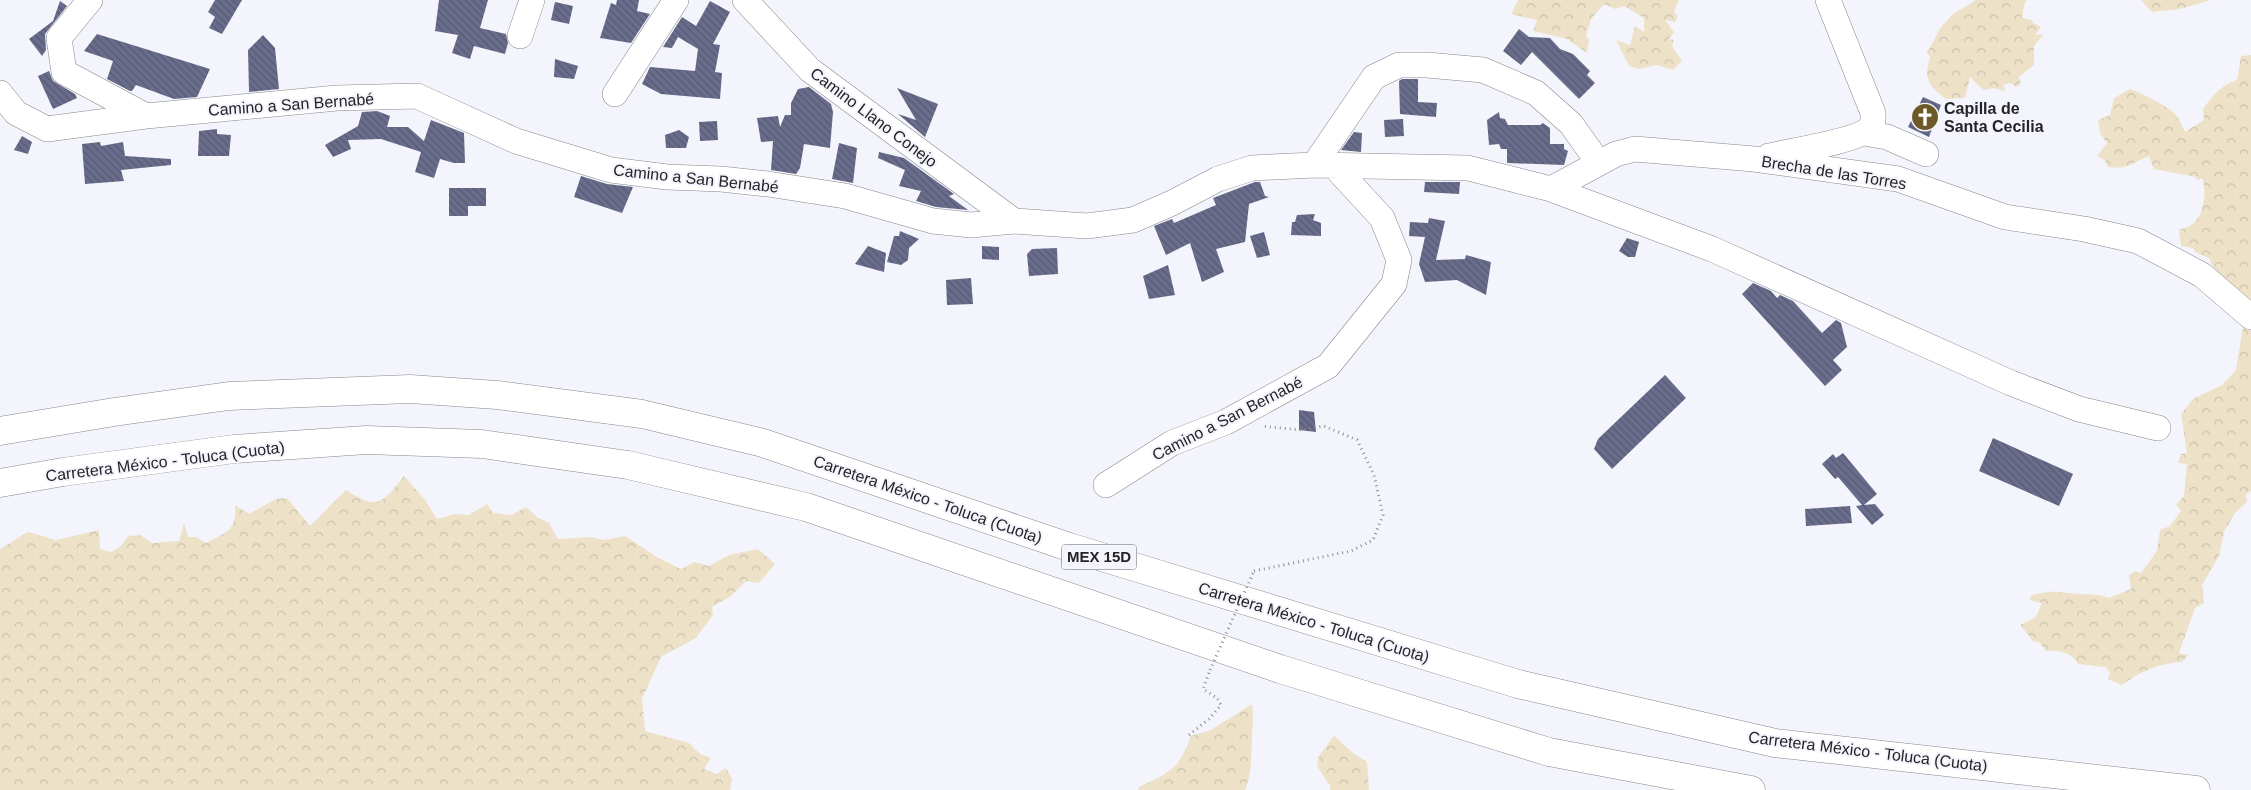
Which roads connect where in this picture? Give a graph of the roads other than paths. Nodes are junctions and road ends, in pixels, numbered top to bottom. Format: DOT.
graph roads {
  1 [pos="90,0"];
  2 [pos="532,0"];
  3 [pos="676,0"];
  4 [pos="745,0"];
  5 [pos="1828,0"];
  6 [pos="520,36"];
  7 [pos="0,93"];
  8 [pos="616,94"];
  9 [pos="146,116"];
  10 [pos="1864,132"];
  11 [pos="1926,154"];
  12 [pos="1754,160"];
  13 [pos="1598,162"];
  14 [pos="1324,166"];
  15 [pos="1551,188"];
  16 [pos="1014,221"];
  17 [pos="2251,317"];
  18 [pos="114,412"];
  19 [pos="0,419"];
  20 [pos="2158,428"];
  21 [pos="0,431"];
  22 [pos="0,483"];
  23 [pos="1106,486"];
  24 [pos="1751,790"];
  25 [pos="2196,790"];
  1 -- 9 [label="street"];
  2 -- 6 [label="street"];
  3 -- 8 [label="street"];
  4 -- 16 [label="street, Camino Llano Conejo"];
  5 -- 10 [label="street"];
  7 -- 9 [label="street, Camino a San Bernabé"];
  9 -- 16 [label="street, Camino a San Bernabé"];
  10 -- 11 [label="street"];
  10 -- 12 [label="street"];
  12 -- 13 [label="street, Brecha de las Torres"];
  12 -- 17 [label="street, Brecha de las Torres"];
  13 -- 14 [label="street"];
  13 -- 15 [label="street, Brecha de las Torres"];
  14 -- 15 [label="street"];
  14 -- 16 [label="street, Camino a San Bernabé"];
  14 -- 23 [label="street, Camino a San Bernabé"];
  15 -- 20 [label="street"];
  18 -- 19 [label="street"];
  18 -- 21 [label="highway, Carretera México - Toluca (Cuota) / MEX 15D"];
  18 -- 25 [label="highway, Carretera México - Toluca (Cuota) / MEX 15D"];
  22 -- 24 [label="highway, Carretera México - Toluca (Cuota) / MEX 15D"];
}
